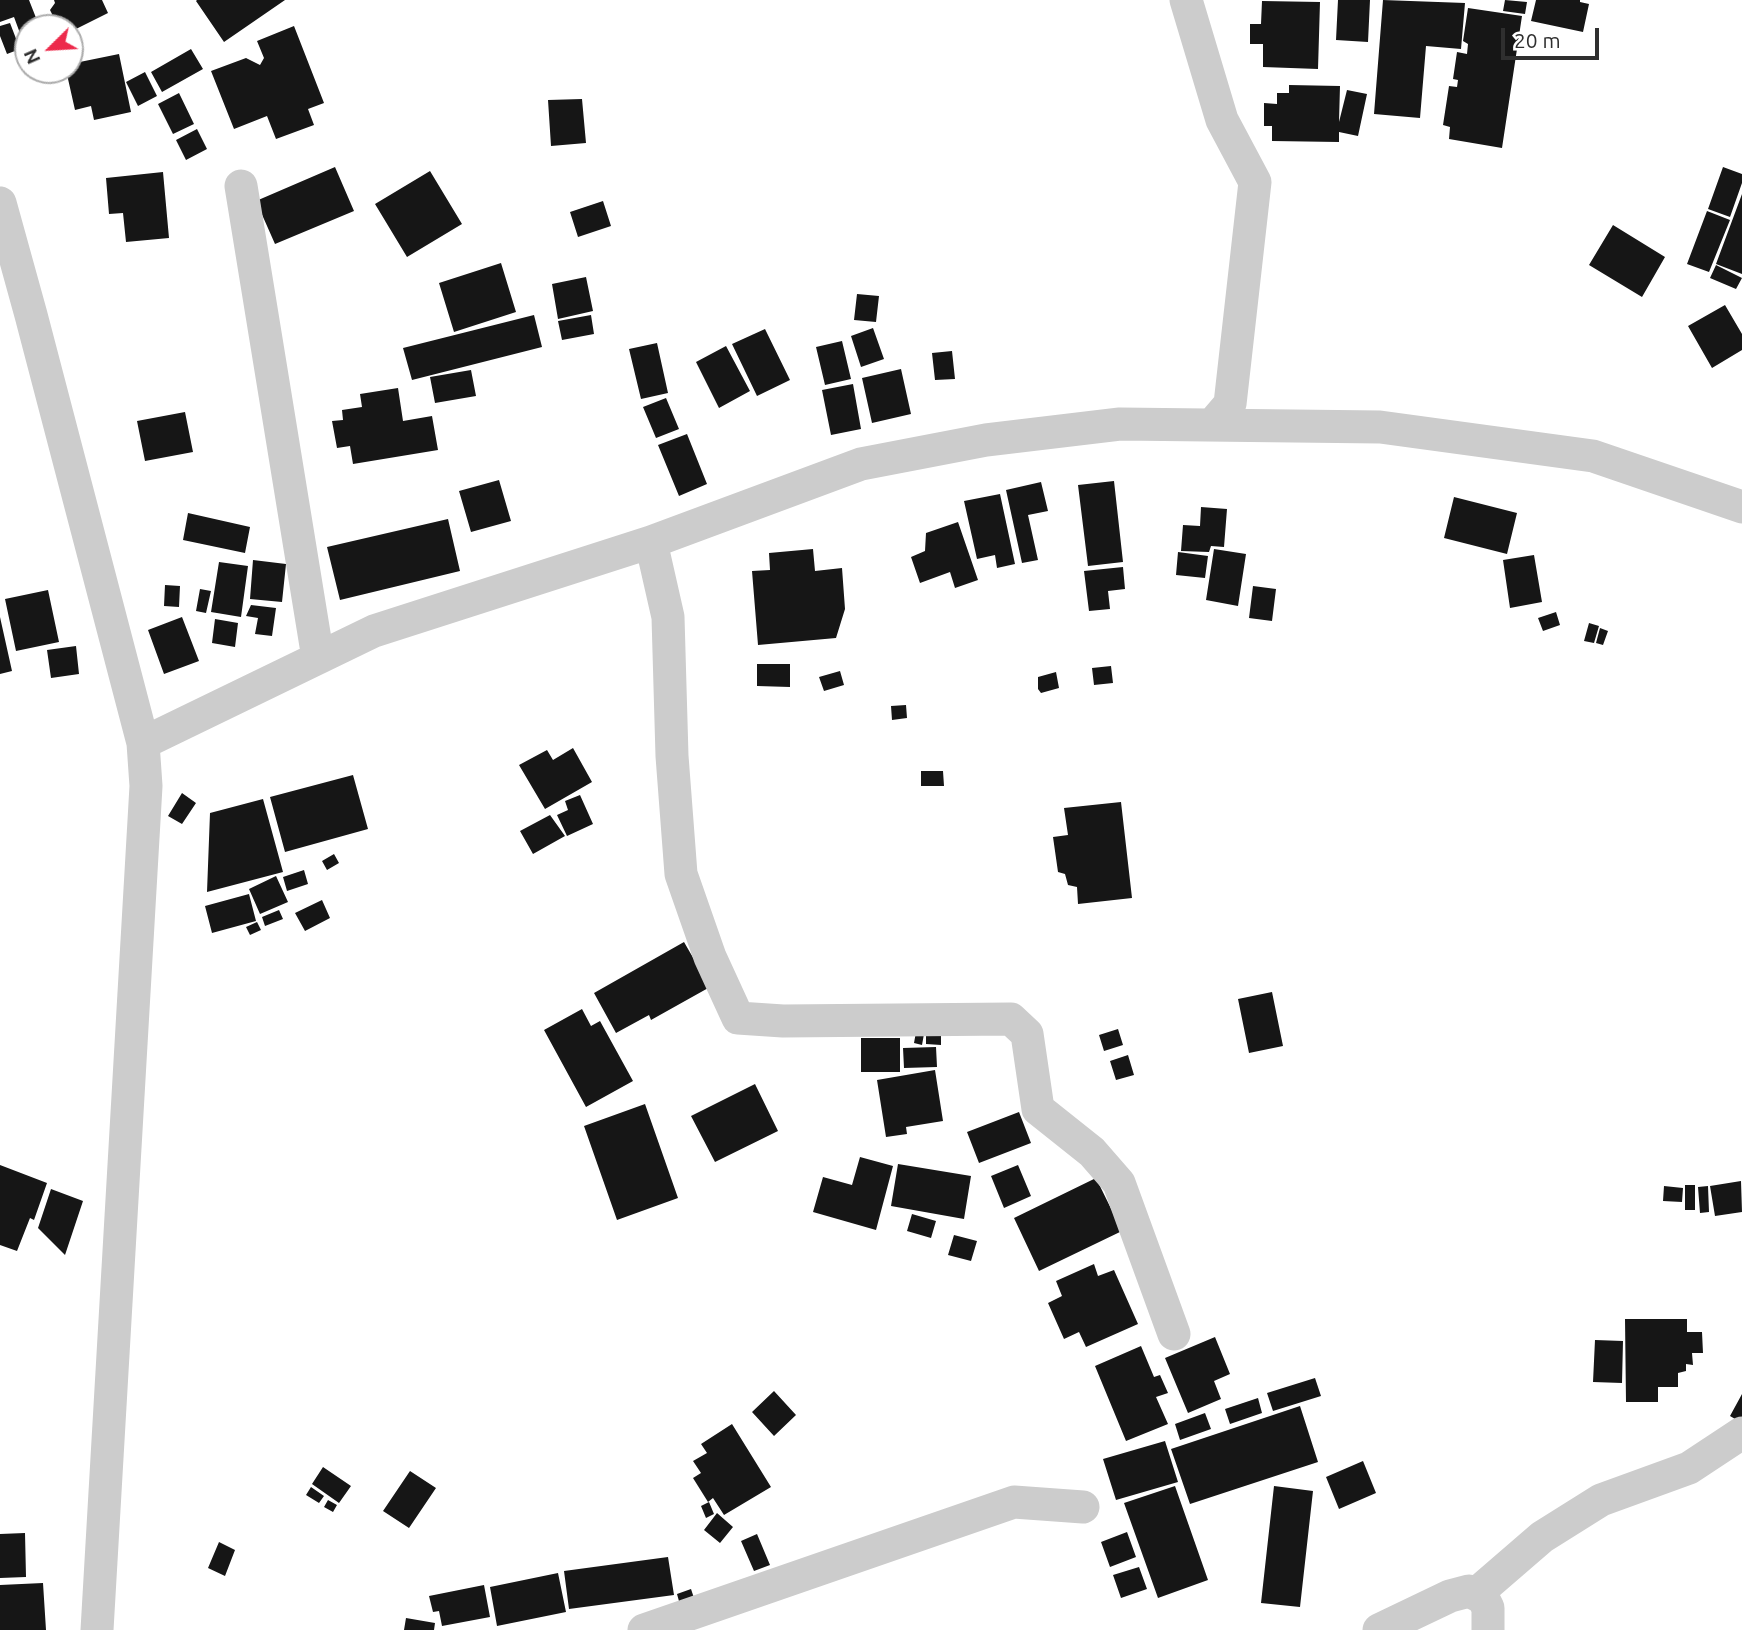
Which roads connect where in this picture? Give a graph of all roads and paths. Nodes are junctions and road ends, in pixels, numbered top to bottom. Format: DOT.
graph roads {
  1 [pos="1186,0"];
  2 [pos="241,186"];
  3 [pos="0,203"];
  4 [pos="1212,425"];
  5 [pos="1742,506"];
  6 [pos="651,542"];
  7 [pos="318,658"];
  8 [pos="143,743"];
  9 [pos="1174,1335"];
  10 [pos="1742,1433"];
  11 [pos="1083,1507"];
  12 [pos="1476,1594"];
  13 [pos="97,1630"];
  14 [pos="644,1630"];
  15 [pos="1379,1630"];
  16 [pos="1488,1630"];
  1 -- 4 [label="street"];
  2 -- 7 [label="street"];
  3 -- 8 [label="street"];
  4 -- 5 [label="street"];
  4 -- 6 [label="street"];
  6 -- 7 [label="street"];
  6 -- 9 [label="street"];
  7 -- 8 [label="street"];
  8 -- 13 [label="street"];
  10 -- 12 [label="street"];
  11 -- 14 [label="street"];
  12 -- 15 [label="street"];
  12 -- 16 [label="street"];
}
